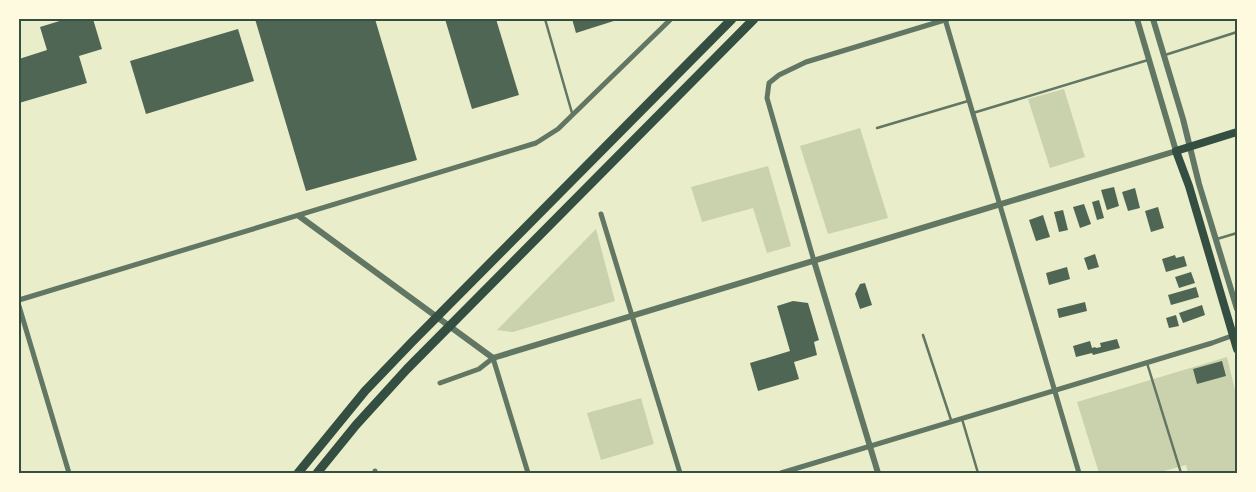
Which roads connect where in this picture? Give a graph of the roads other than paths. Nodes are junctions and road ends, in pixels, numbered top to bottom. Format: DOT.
graph roads {
  1 [pos="545,19"];
  2 [pos="671,19"];
  3 [pos="732,19"];
  4 [pos="754,19"];
  5 [pos="946,19"];
  6 [pos="1137,19"];
  7 [pos="1153,19"];
  8 [pos="1237,32"];
  9 [pos="1164,55"];
  10 [pos="1148,60"];
  11 [pos="968,101"];
  12 [pos="972,114"];
  13 [pos="573,115"];
  14 [pos="878,128"];
  15 [pos="1237,132"];
  16 [pos="1190,146"];
  17 [pos="1176,151"];
  18 [pos="1000,205"];
  19 [pos="602,214"];
  20 [pos="299,216"];
  21 [pos="1237,232"];
  22 [pos="1216,239"];
  23 [pos="814,261"];
  24 [pos="19,300"];
  25 [pos="19,306"];
  26 [pos="1237,309"];
  27 [pos="632,317"];
  28 [pos="923,335"];
  29 [pos="1235,335"];
  30 [pos="1237,349"];
  31 [pos="493,358"];
  32 [pos="1147,363"];
  33 [pos="440,383"];
  34 [pos="1054,391"];
  35 [pos="962,419"];
  36 [pos="952,422"];
  37 [pos="870,447"];
  38 [pos="69,473"];
  39 [pos="297,473"];
  40 [pos="317,473"];
  41 [pos="528,473"];
  42 [pos="680,473"];
  43 [pos="781,473"];
  44 [pos="878,473"];
  45 [pos="978,473"];
  46 [pos="1079,473"];
  47 [pos="1181,473"];
  1 -- 13 [label="lane"];
  2 -- 13 [label="street"];
  3 -- 39 [label="highway"];
  4 -- 40 [label="highway"];
  5 -- 11 [label="street"];
  5 -- 23 [label="street"];
  6 -- 10 [label="street"];
  7 -- 9 [label="street"];
  8 -- 9 [label="lane"];
  9 -- 16 [label="street"];
  10 -- 12 [label="lane"];
  10 -- 17 [label="street"];
  11 -- 12 [label="street"];
  11 -- 14 [label="lane"];
  12 -- 18 [label="street"];
  13 -- 20 [label="street"];
  15 -- 16 [label="main road"];
  16 -- 17 [label="main road"];
  16 -- 22 [label="street"];
  17 -- 18 [label="street"];
  17 -- 29 [label="main road"];
  18 -- 23 [label="street"];
  18 -- 34 [label="street"];
  19 -- 27 [label="street"];
  20 -- 24 [label="street"];
  20 -- 31 [label="street"];
  21 -- 22 [label="lane"];
  22 -- 26 [label="street"];
  23 -- 27 [label="street"];
  23 -- 37 [label="street"];
  25 -- 38 [label="street"];
  27 -- 31 [label="street"];
  27 -- 42 [label="street"];
  28 -- 36 [label="lane"];
  29 -- 30 [label="main road"];
  29 -- 32 [label="street"];
  31 -- 33 [label="street"];
  31 -- 41 [label="street"];
  32 -- 34 [label="street"];
  32 -- 47 [label="lane"];
  34 -- 35 [label="street"];
  34 -- 46 [label="street"];
  35 -- 36 [label="street"];
  35 -- 45 [label="lane"];
  36 -- 37 [label="street"];
  37 -- 43 [label="street"];
  37 -- 44 [label="street"];
}
